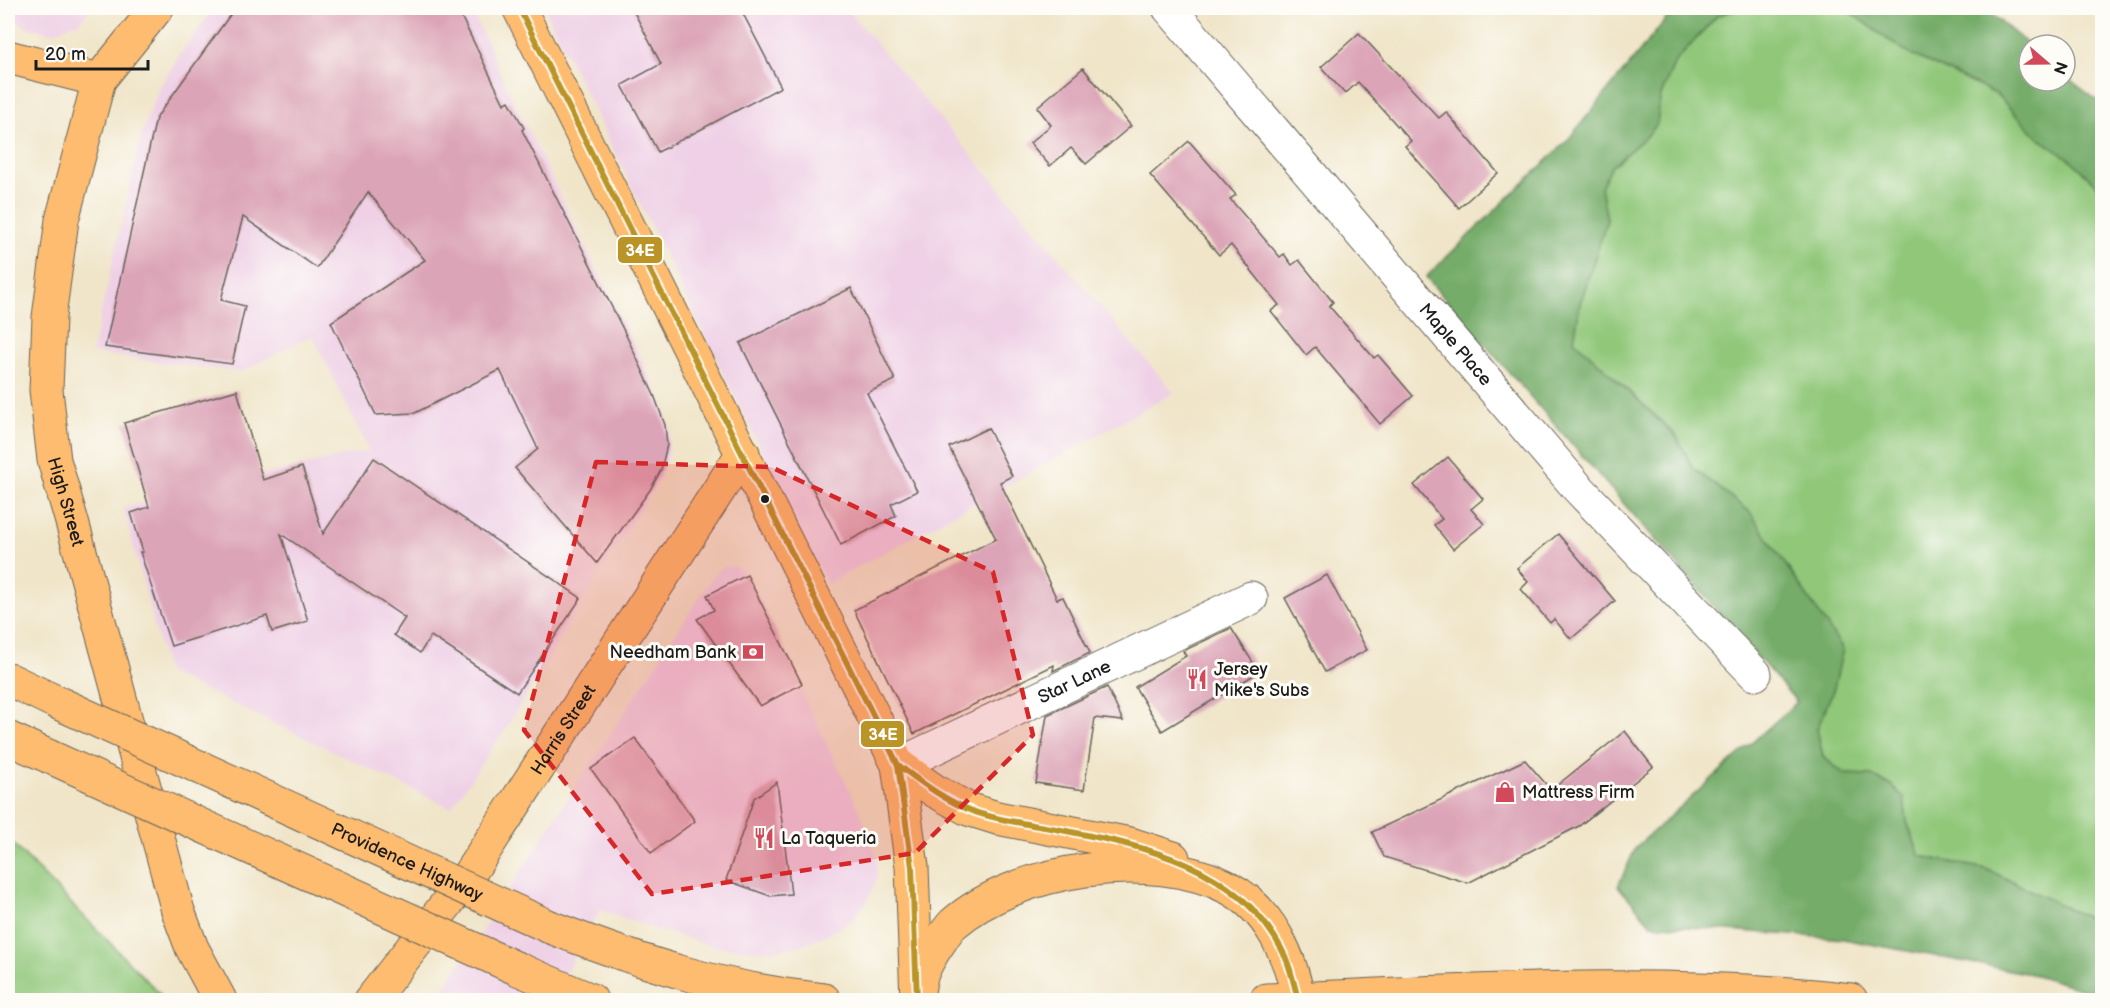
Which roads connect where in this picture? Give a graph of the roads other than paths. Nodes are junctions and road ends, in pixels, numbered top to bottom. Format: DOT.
graph roads {
  1 [pos="157,8"];
  2 [pos="519,8"];
  3 [pos="1169,8"];
  4 [pos="8,57"];
  5 [pos="99,80"];
  6 [pos="743,453"];
  7 [pos="1251,598"];
  8 [pos="1755,674"];
  9 [pos="8,679"];
  10 [pos="8,738"];
  11 [pos="898,765"];
  12 [pos="1230,889"];
  13 [pos="220,1000"];
  14 [pos="371,1000"];
  15 [pos="591,1000"];
  16 [pos="824,1000"];
  17 [pos="917,1000"];
  18 [pos="1266,1000"];
  19 [pos="1298,1000"];
  20 [pos="1851,1000"];
  1 -- 5 [label="main road, High Street"];
  2 -- 6 [label="main road"];
  3 -- 8 [label="street, Maple Place"];
  4 -- 5 [label="main road"];
  5 -- 13 [label="main road, High Street"];
  6 -- 11 [label="main road"];
  6 -- 14 [label="main road, Harris Street"];
  7 -- 11 [label="street, Star Lane"];
  9 -- 16 [label="main road, Providence Highway, bridge"];
  10 -- 15 [label="main road, bridge"];
  11 -- 12 [label="main road"];
  11 -- 17 [label="main road"];
  12 -- 17 [label="main road"];
  12 -- 19 [label="main road"];
  18 -- 19 [label="main road"];
  19 -- 20 [label="main road"];
}
